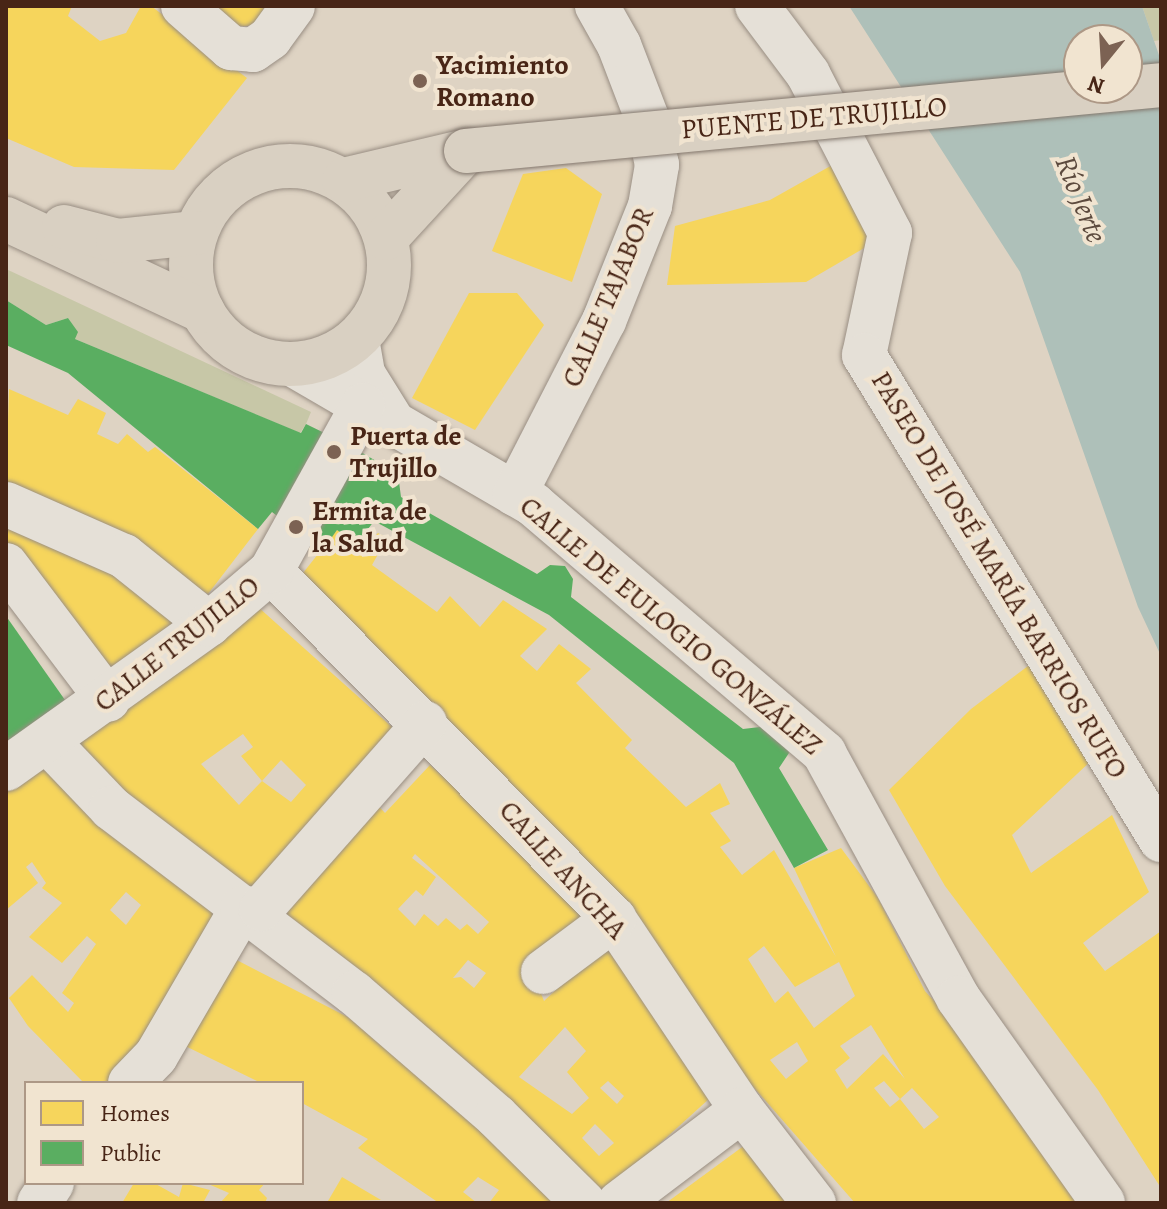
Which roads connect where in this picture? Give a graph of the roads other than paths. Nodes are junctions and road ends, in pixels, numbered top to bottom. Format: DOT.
graph roads {
  1 [pos="183,6"];
  2 [pos="293,6"];
  3 [pos="597,6"];
  4 [pos="757,6"];
  5 [pos="1161,85"];
  6 [pos="466,151"];
  7 [pos="344,180"];
  8 [pos="6,211"];
  9 [pos="6,219"];
  10 [pos="196,233"];
  11 [pos="386,238"];
  12 [pos="202,311"];
  13 [pos="357,339"];
  14 [pos="292,364"];
  15 [pos="378,415"];
  16 [pos="515,494"];
  17 [pos="6,504"];
  18 [pos="6,565"];
  19 [pos="271,571"];
  20 [pos="209,624"];
  21 [pos="108,700"];
  22 [pos="425,723"];
  23 [pos="47,741"];
  24 [pos="6,769"];
  25 [pos="1161,840"];
  26 [pos="242,908"];
  27 [pos="614,919"];
  28 [pos="543,972"];
  29 [pos="132,1081"];
  30 [pos="742,1110"];
  31 [pos="51,1185"];
  32 [pos="39,1203"];
  33 [pos="584,1203"];
  34 [pos="619,1203"];
  35 [pos="814,1203"];
  36 [pos="1103,1203"];
  1 -- 2 [label="street"];
  3 -- 16 [label="street, CALLE TAJABOR"];
  4 -- 25 [label="street, PASEO DE JOSÉ MARÍA BARRIOS RUFO"];
  5 -- 6 [label="main road, PUENTE DE TRUJILLO, bridge"];
  6 -- 7 [label="main road, PUENTE DE TRUJILLO"];
  6 -- 11 [label="main road"];
  7 -- 10 [label="main road"];
  7 -- 11 [label="main road"];
  8 -- 10 [label="main road"];
  9 -- 12 [label="main road"];
  10 -- 12 [label="main road"];
  11 -- 13 [label="main road"];
  12 -- 14 [label="main road"];
  13 -- 14 [label="main road"];
  13 -- 15 [label="street"];
  14 -- 15 [label="street, CALLE DE EULOGIO GONZÁLEZ"];
  15 -- 16 [label="street, CALLE DE EULOGIO GONZÁLEZ"];
  15 -- 19 [label="street, CALLE TRUJILLO"];
  16 -- 36 [label="street, CALLE DE EULOGIO GONZÁLEZ"];
  17 -- 20 [label="street"];
  18 -- 21 [label="street"];
  19 -- 20 [label="street, CALLE TRUJILLO"];
  19 -- 22 [label="street, CALLE ANCHA"];
  20 -- 21 [label="street, CALLE TRUJILLO"];
  21 -- 23 [label="street, CALLE TRUJILLO"];
  22 -- 26 [label="street"];
  22 -- 27 [label="street, CALLE ANCHA"];
  23 -- 24 [label="street, CALLE TRUJILLO"];
  23 -- 26 [label="street"];
  26 -- 29 [label="street"];
  26 -- 33 [label="street"];
  27 -- 28 [label="street"];
  27 -- 30 [label="street, CALLE ANCHA"];
  30 -- 34 [label="street"];
  30 -- 35 [label="street, CALLE ANCHA"];
  31 -- 32 [label="street"];
}
